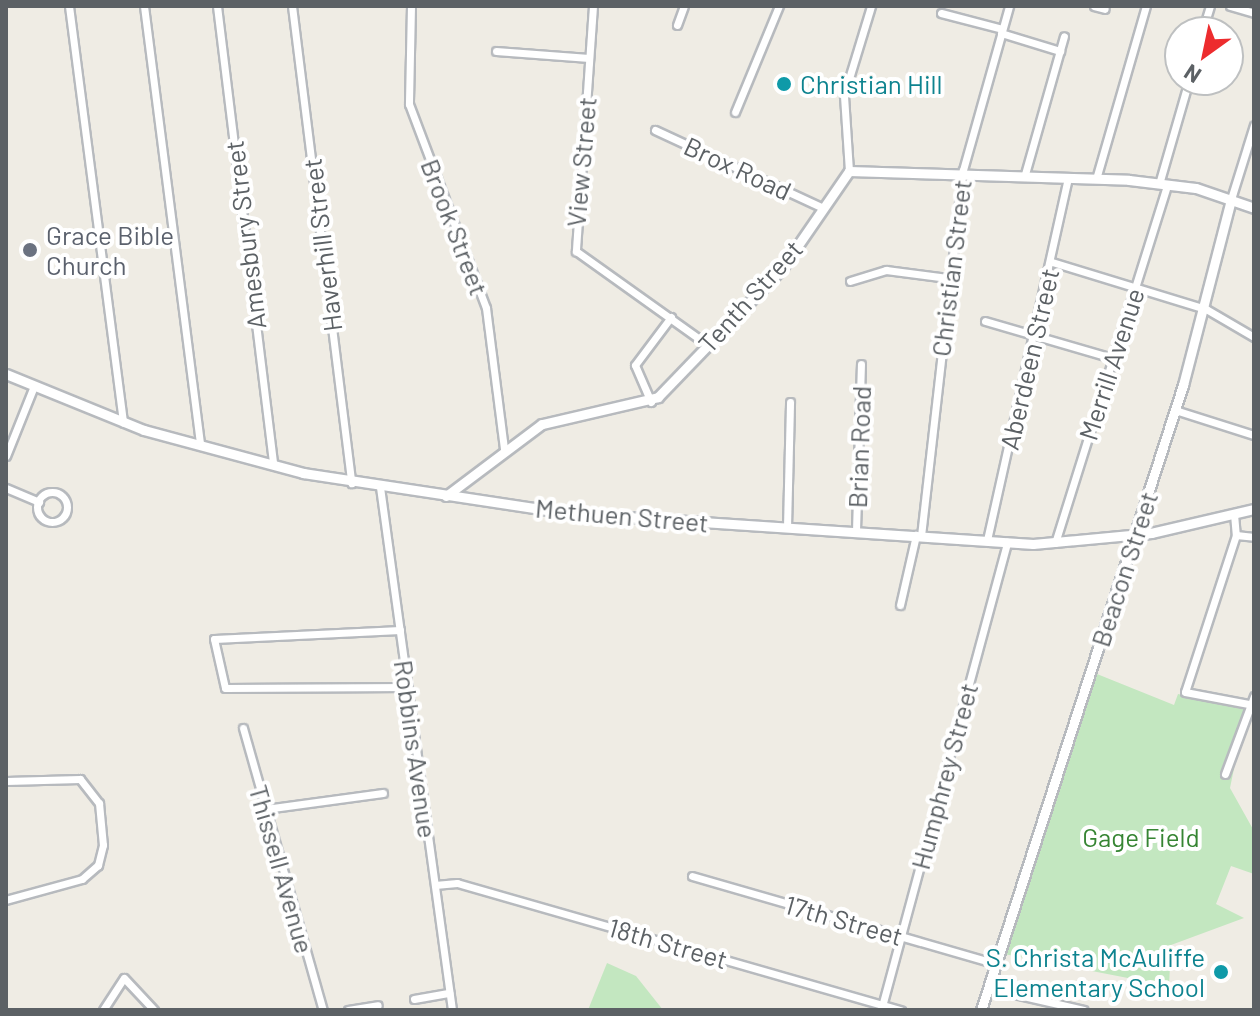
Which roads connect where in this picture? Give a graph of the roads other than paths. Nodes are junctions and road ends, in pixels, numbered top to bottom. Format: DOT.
graph roads {
  1 [pos="69,6"];
  2 [pos="144,6"];
  3 [pos="217,6"];
  4 [pos="292,6"];
  5 [pos="411,6"];
  6 [pos="593,6"];
  7 [pos="684,6"];
  8 [pos="779,6"];
  9 [pos="859,6"];
  10 [pos="1009,6"];
  11 [pos="1094,6"];
  12 [pos="1146,6"];
  13 [pos="1230,6"];
  14 [pos="870,8"];
  15 [pos="1105,9"];
  16 [pos="941,13"];
  17 [pos="1254,13"];
  18 [pos="677,25"];
  19 [pos="1001,31"];
  20 [pos="1064,36"];
  21 [pos="496,51"];
  22 [pos="1060,51"];
  23 [pos="589,58"];
  24 [pos="1185,96"];
  25 [pos="735,112"];
  26 [pos="1254,125"];
  27 [pos="655,130"];
  28 [pos="963,170"];
  29 [pos="849,171"];
  30 [pos="1025,174"];
  31 [pos="1068,177"];
  32 [pos="1096,179"];
  33 [pos="1163,184"];
  34 [pos="1231,199"];
  35 [pos="821,207"];
  36 [pos="1254,208"];
  37 [pos="1052,262"];
  38 [pos="947,278"];
  39 [pos="850,281"];
  40 [pos="1136,287"];
  41 [pos="1206,309"];
  42 [pos="671,317"];
  43 [pos="985,321"];
  44 [pos="1037,336"];
  45 [pos="1254,337"];
  46 [pos="708,345"];
  47 [pos="1112,358"];
  48 [pos="861,364"];
  49 [pos="6,374"];
  50 [pos="34,386"];
  51 [pos="651,402"];
  52 [pos="790,402"];
  53 [pos="1175,410"];
  54 [pos="123,423"];
  55 [pos="1254,435"];
  56 [pos="200,445"];
  57 [pos="504,449"];
  58 [pos="6,456"];
  59 [pos="273,465"];
  60 [pos="351,483"];
  61 [pos="380,487"];
  62 [pos="6,488"];
  63 [pos="446,496"];
  64 [pos="39,502"];
  65 [pos="1254,509"];
  66 [pos="1234,514"];
  67 [pos="787,527"];
  68 [pos="856,531"];
  69 [pos="919,535"];
  70 [pos="1135,535"];
  71 [pos="1236,535"];
  72 [pos="1254,537"];
  73 [pos="987,540"];
  74 [pos="1007,542"];
  75 [pos="1055,543"];
  76 [pos="900,605"];
  77 [pos="400,630"];
  78 [pos="408,687"];
  79 [pos="1253,702"];
  80 [pos="243,728"];
  81 [pos="1225,774"];
  82 [pos="6,781"];
  83 [pos="383,793"];
  84 [pos="265,809"];
  85 [pos="692,876"];
  86 [pos="435,885"];
  87 [pos="6,900"];
  88 [pos="900,936"];
  89 [pos="996,964"];
  90 [pos="988,988"];
  91 [pos="449,993"];
  92 [pos="414,999"];
  93 [pos="378,1005"];
  94 [pos="881,1007"];
  95 [pos="103,1010"];
  96 [pos="154,1010"];
  97 [pos="323,1010"];
  98 [pos="348,1010"];
  99 [pos="452,1010"];
  100 [pos="901,1010"];
  101 [pos="981,1010"];
  102 [pos="1084,1010"];
  1 -- 54 [label="street"];
  2 -- 56 [label="street"];
  3 -- 59 [label="street, Amesbury Street"];
  4 -- 60 [label="street, Haverhill Street"];
  5 -- 57 [label="street, Brook Street"];
  6 -- 23 [label="street, View Street"];
  7 -- 18 [label="street"];
  8 -- 25 [label="street"];
  9 -- 14 [label="street"];
  10 -- 19 [label="street, Christian Street"];
  11 -- 15 [label="street"];
  12 -- 32 [label="street"];
  13 -- 17 [label="street"];
  14 -- 29 [label="street"];
  16 -- 19 [label="street"];
  19 -- 22 [label="street"];
  19 -- 28 [label="street, Christian Street"];
  20 -- 22 [label="street"];
  21 -- 23 [label="street"];
  22 -- 30 [label="street"];
  23 -- 42 [label="street, View Street"];
  24 -- 33 [label="street, Merrill Avenue"];
  26 -- 34 [label="street, Beacon Street"];
  27 -- 35 [label="street, Brox Road"];
  28 -- 29 [label="street"];
  28 -- 30 [label="street"];
  28 -- 38 [label="street, Christian Street"];
  29 -- 35 [label="street, Tenth Street"];
  30 -- 31 [label="street"];
  31 -- 32 [label="street"];
  31 -- 37 [label="street, Aberdeen Street"];
  32 -- 33 [label="street"];
  33 -- 34 [label="street"];
  33 -- 40 [label="street, Merrill Avenue"];
  34 -- 36 [label="street"];
  34 -- 41 [label="street, Beacon Street"];
  35 -- 46 [label="street, Tenth Street"];
  37 -- 40 [label="street"];
  37 -- 44 [label="street, Aberdeen Street"];
  38 -- 39 [label="street"];
  38 -- 69 [label="street, Christian Street"];
  40 -- 41 [label="street"];
  40 -- 47 [label="street, Merrill Avenue"];
  41 -- 45 [label="street"];
  41 -- 53 [label="street, Beacon Street"];
  42 -- 46 [label="street, View Street"];
  42 -- 51 [label="street"];
  43 -- 44 [label="street"];
  44 -- 47 [label="street"];
  44 -- 73 [label="street, Aberdeen Street"];
  46 -- 51 [label="street, Tenth Street"];
  47 -- 75 [label="street, Merrill Avenue"];
  48 -- 68 [label="street, Brian Road"];
  49 -- 50 [label="street, Methuen Street"];
  50 -- 54 [label="street, Methuen Street"];
  50 -- 58 [label="street"];
  51 -- 57 [label="street"];
  52 -- 67 [label="street"];
  53 -- 55 [label="street"];
  53 -- 70 [label="street, Beacon Street"];
  54 -- 56 [label="street, Methuen Street"];
  56 -- 59 [label="street, Methuen Street"];
  57 -- 63 [label="street"];
  59 -- 60 [label="street, Methuen Street"];
  60 -- 61 [label="street, Methuen Street"];
  61 -- 63 [label="street, Methuen Street"];
  61 -- 77 [label="street, Robbins Avenue"];
  62 -- 64 [label="street"];
  63 -- 67 [label="street, Methuen Street"];
  64 -- 64 [label="street"];
  65 -- 66 [label="street, Methuen Street"];
  66 -- 70 [label="street, Methuen Street"];
  66 -- 71 [label="street"];
  67 -- 68 [label="street, Methuen Street"];
  68 -- 69 [label="street, Methuen Street"];
  69 -- 73 [label="street, Methuen Street"];
  69 -- 76 [label="street, Christian Street"];
  70 -- 75 [label="street, Methuen Street"];
  70 -- 89 [label="street, Beacon Street"];
  71 -- 72 [label="street"];
  71 -- 79 [label="street"];
  73 -- 74 [label="street, Methuen Street"];
  74 -- 75 [label="street, Methuen Street"];
  74 -- 88 [label="street, Humphrey Street"];
  77 -- 78 [label="street, Robbins Avenue"];
  77 -- 78 [label="street"];
  78 -- 86 [label="street, Robbins Avenue"];
  79 -- 81 [label="street"];
  80 -- 84 [label="street, Thissell Avenue"];
  82 -- 87 [label="street"];
  83 -- 84 [label="street"];
  84 -- 97 [label="street, Thissell Avenue"];
  85 -- 88 [label="street, 17th Street"];
  86 -- 91 [label="street, Robbins Avenue"];
  86 -- 94 [label="street, 18th Street"];
  88 -- 89 [label="street, 17th Street"];
  88 -- 94 [label="street, Humphrey Street"];
  89 -- 90 [label="street, Beacon Street"];
  90 -- 101 [label="street, Beacon Street"];
  90 -- 102 [label="street"];
  91 -- 92 [label="street"];
  91 -- 99 [label="street, Robbins Avenue"];
  93 -- 98 [label="street"];
  94 -- 100 [label="street, 18th Street"];
  95 -- 96 [label="street"];
}
